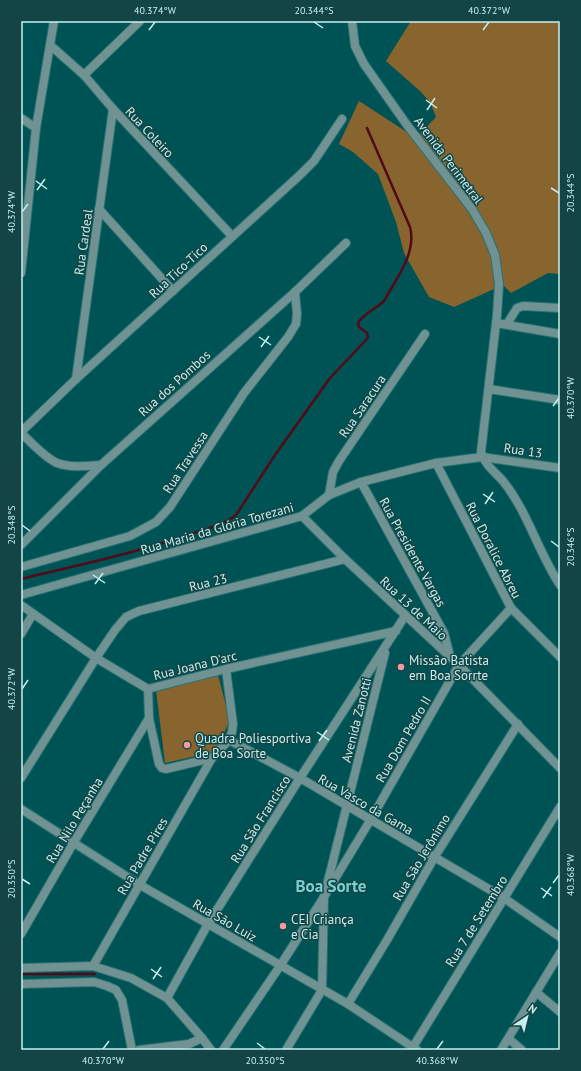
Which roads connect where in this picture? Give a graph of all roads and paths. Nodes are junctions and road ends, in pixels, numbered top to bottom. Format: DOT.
graph roads {
  1 [pos="54,21"];
  2 [pos="140,21"];
  3 [pos="352,21"];
  4 [pos="50,45"];
  5 [pos="84,75"];
  6 [pos="113,109"];
  7 [pos="21,118"];
  8 [pos="342,119"];
  9 [pos="36,128"];
  10 [pos="99,209"];
  11 [pos="232,236"];
  12 [pos="346,243"];
  13 [pos="21,273"];
  14 [pos="174,291"];
  15 [pos="295,292"];
  16 [pos="560,308"];
  17 [pos="496,323"];
  18 [pos="507,324"];
  19 [pos="425,334"];
  20 [pos="560,334"];
  21 [pos="76,379"];
  22 [pos="489,389"];
  23 [pos="560,400"];
  24 [pos="21,433"];
  25 [pos="482,457"];
  26 [pos="436,463"];
  27 [pos="101,465"];
  28 [pos="560,468"];
  29 [pos="361,482"];
  30 [pos="328,495"];
  31 [pos="302,516"];
  32 [pos="21,545"];
  33 [pos="345,559"];
  34 [pos="21,567"];
  35 [pos="560,585"];
  36 [pos="21,595"];
  37 [pos="21,605"];
  38 [pos="510,608"];
  39 [pos="33,614"];
  40 [pos="405,616"];
  41 [pos="396,631"];
  42 [pos="21,634"];
  43 [pos="386,646"];
  44 [pos="450,657"];
  45 [pos="560,657"];
  46 [pos="96,658"];
  47 [pos="459,665"];
  48 [pos="226,669"];
  49 [pos="148,689"];
  50 [pos="149,718"];
  51 [pos="518,724"];
  52 [pos="229,740"];
  53 [pos="212,758"];
  54 [pos="560,768"];
  55 [pos="21,778"];
  56 [pos="300,778"];
  57 [pos="346,806"];
  58 [pos="560,807"];
  59 [pos="21,809"];
  60 [pos="371,819"];
  61 [pos="74,842"];
  62 [pos="434,858"];
  63 [pos="140,885"];
  64 [pos="324,897"];
  65 [pos="504,898"];
  66 [pos="208,924"];
  67 [pos="21,934"];
  68 [pos="560,937"];
  69 [pos="560,953"];
  70 [pos="93,966"];
  71 [pos="280,966"];
  72 [pos="21,968"];
  73 [pos="21,984"];
  74 [pos="322,990"];
  75 [pos="536,992"];
  76 [pos="167,998"];
  77 [pos="348,1004"];
  78 [pos="560,1012"];
  79 [pos="202,1038"];
  80 [pos="508,1039"];
  81 [pos="415,1048"];
  82 [pos="132,1050"];
  83 [pos="139,1050"];
  84 [pos="211,1050"];
  85 [pos="223,1050"];
  86 [pos="286,1050"];
  87 [pos="502,1050"];
  88 [pos="522,1050"];
  1 -- 4 [label="street"];
  2 -- 5 [label="street"];
  3 -- 17 [label="street, Avenida Perimetral"];
  4 -- 5 [label="street, Rua Coleiro"];
  4 -- 9 [label="street"];
  5 -- 6 [label="street, Rua Coleiro"];
  6 -- 10 [label="street, Rua Cardeal"];
  6 -- 11 [label="street, Rua Coleiro"];
  7 -- 9 [label="street"];
  8 -- 11 [label="street, Rua Tico-Tico"];
  9 -- 13 [label="street"];
  10 -- 14 [label="street"];
  10 -- 21 [label="street, Rua Cardeal"];
  11 -- 14 [label="street, Rua Tico-Tico"];
  12 -- 15 [label="street, Rua dos Pombos"];
  14 -- 21 [label="street, Rua Tico-Tico"];
  15 -- 27 [label="street, Rua dos Pombos"];
  15 -- 34 [label="street, Rua Travessa"];
  16 -- 18 [label="street"];
  17 -- 18 [label="street"];
  17 -- 22 [label="street, Avenida Perimetral"];
  18 -- 20 [label="street"];
  19 -- 30 [label="street, Rua Saracura"];
  21 -- 24 [label="street, Rua Tico-Tico"];
  22 -- 23 [label="street"];
  22 -- 25 [label="street, Avenida Perimetral"];
  24 -- 27 [label="street"];
  25 -- 26 [label="street, Rua Maria da Glória Torezani"];
  25 -- 28 [label="street, Rua 13"];
  25 -- 35 [label="street"];
  26 -- 29 [label="street, Rua Maria da Glória Torezani"];
  26 -- 38 [label="street, Rua Doralice Abreu"];
  27 -- 32 [label="street, Rua dos Pombos"];
  29 -- 30 [label="street, Rua Maria da Glória Torezani"];
  29 -- 44 [label="street, Rua Presidente Vargas"];
  30 -- 31 [label="street, Rua Maria da Glória Torezani"];
  31 -- 33 [label="street, Rua 13 de Maio"];
  31 -- 36 [label="street, Rua Maria da Glória Torezani"];
  33 -- 40 [label="street, Rua 13 de Maio"];
  33 -- 46 [label="street, Rua 23"];
  37 -- 39 [label="street, Rua Joana D'arc"];
  38 -- 45 [label="street, Rua Doralice Abreu"];
  38 -- 47 [label="street, Rua Dom Pedro II"];
  39 -- 42 [label="street"];
  39 -- 46 [label="street, Rua Joana D'arc"];
  40 -- 41 [label="street, Rua São Francisco"];
  40 -- 44 [label="street, Rua 13 de Maio"];
  41 -- 43 [label="street, Rua São Francisco"];
  41 -- 48 [label="street, Rua Joana D'arc"];
  43 -- 56 [label="street, Rua São Francisco"];
  43 -- 57 [label="street, Avenida Zanotti"];
  44 -- 47 [label="street, Rua 13 de Maio"];
  46 -- 49 [label="street, Rua Joana D'arc"];
  46 -- 55 [label="street, Rua 23"];
  47 -- 51 [label="street, Rua 13 de Maio"];
  47 -- 60 [label="street, Rua Dom Pedro II"];
  48 -- 49 [label="street, Rua Joana D'arc"];
  48 -- 52 [label="street"];
  49 -- 50 [label="street"];
  50 -- 53 [label="street"];
  50 -- 61 [label="street, Rua Nilo Peçanha"];
  51 -- 54 [label="street, Rua 13 de Maio"];
  51 -- 62 [label="street, Rua São Jerônimo"];
  52 -- 53 [label="street"];
  52 -- 56 [label="street, Rua Vasco da Gama"];
  53 -- 63 [label="street, Rua Padre Pires"];
  56 -- 57 [label="street, Rua Vasco da Gama"];
  56 -- 66 [label="street, Rua São Francisco"];
  57 -- 60 [label="street, Rua Vasco da Gama"];
  57 -- 64 [label="street, Avenida Zanotti"];
  58 -- 65 [label="street, Rua 7 de Setembro"];
  59 -- 61 [label="street, Rua São Luiz"];
  60 -- 62 [label="street, Rua Vasco da Gama"];
  60 -- 64 [label="street, Rua Dom Pedro II"];
  61 -- 63 [label="street, Rua São Luiz"];
  61 -- 67 [label="street, Rua Nilo Peçanha"];
  62 -- 65 [label="street, Rua Vasco da Gama"];
  62 -- 77 [label="street, Rua São Jerônimo"];
  63 -- 66 [label="street, Rua São Luiz"];
  63 -- 70 [label="street, Rua Padre Pires"];
  64 -- 71 [label="street, Rua Dom Pedro II"];
  64 -- 74 [label="street, Avenida Zanotti"];
  65 -- 68 [label="street, Rua Vasco da Gama"];
  65 -- 81 [label="street, Rua 7 de Setembro"];
  66 -- 71 [label="street, Rua São Luiz"];
  66 -- 76 [label="street, Rua São Francisco"];
  69 -- 75 [label="street"];
  70 -- 72 [label="street"];
  70 -- 76 [label="street"];
  71 -- 74 [label="street, Rua São Luiz"];
  71 -- 85 [label="street, Rua Dom Pedro II"];
  73 -- 82 [label="street"];
  74 -- 77 [label="street, Rua São Luiz"];
  74 -- 86 [label="street, Avenida Zanotti"];
  75 -- 78 [label="street"];
  75 -- 80 [label="street"];
  76 -- 79 [label="street"];
  77 -- 81 [label="street, Rua São Luiz"];
  79 -- 83 [label="street"];
  79 -- 84 [label="street"];
  80 -- 87 [label="street"];
  80 -- 88 [label="street"];
}
